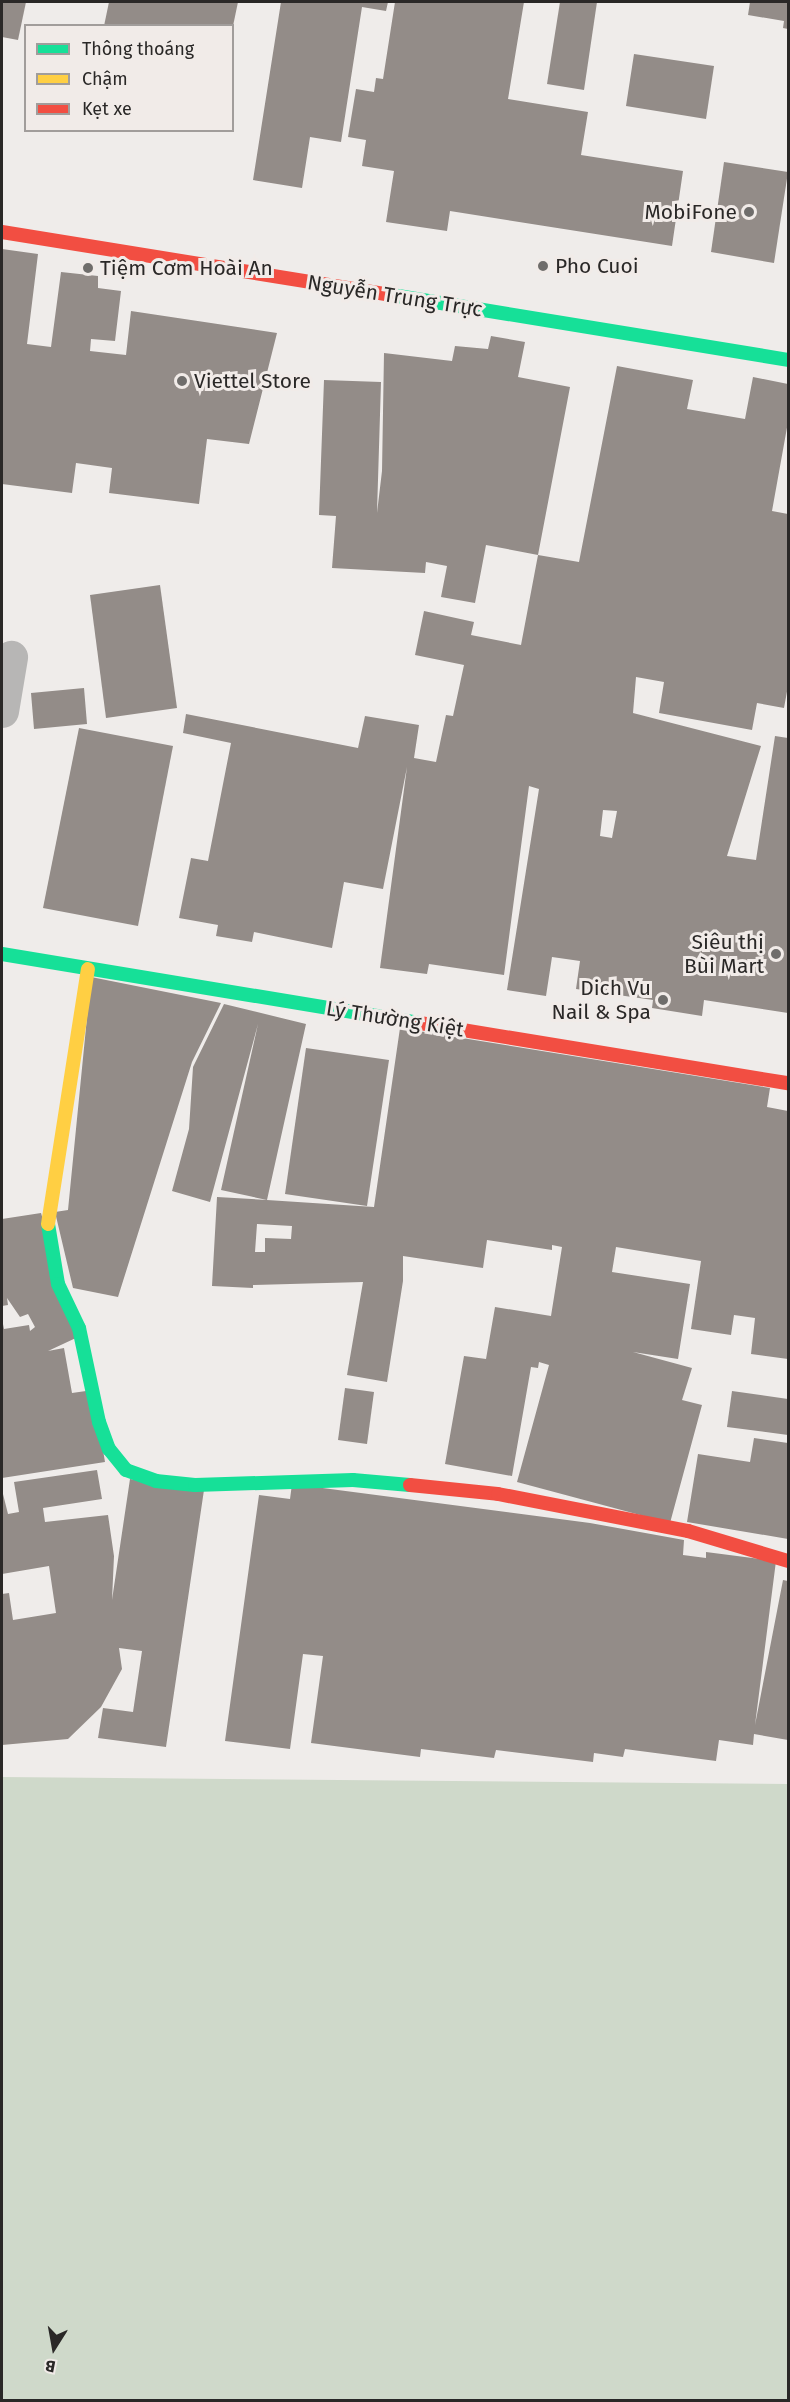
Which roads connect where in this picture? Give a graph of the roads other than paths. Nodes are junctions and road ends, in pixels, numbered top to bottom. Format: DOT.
graph roads {
  1 [pos="2,232"];
  2 [pos="789,360"];
  3 [pos="11,657"];
  4 [pos="2,711"];
  5 [pos="2,954"];
  6 [pos="87,969"];
  7 [pos="789,1083"];
  8 [pos="789,1561"];
  1 -- 2 [label="street, Nguyễn Trung Trực"];
  3 -- 4 [label="street"];
  5 -- 6 [label="street, Lý Thường Kiệt"];
  6 -- 7 [label="street, Lý Thường Kiệt"];
  6 -- 8 [label="street"];
}
